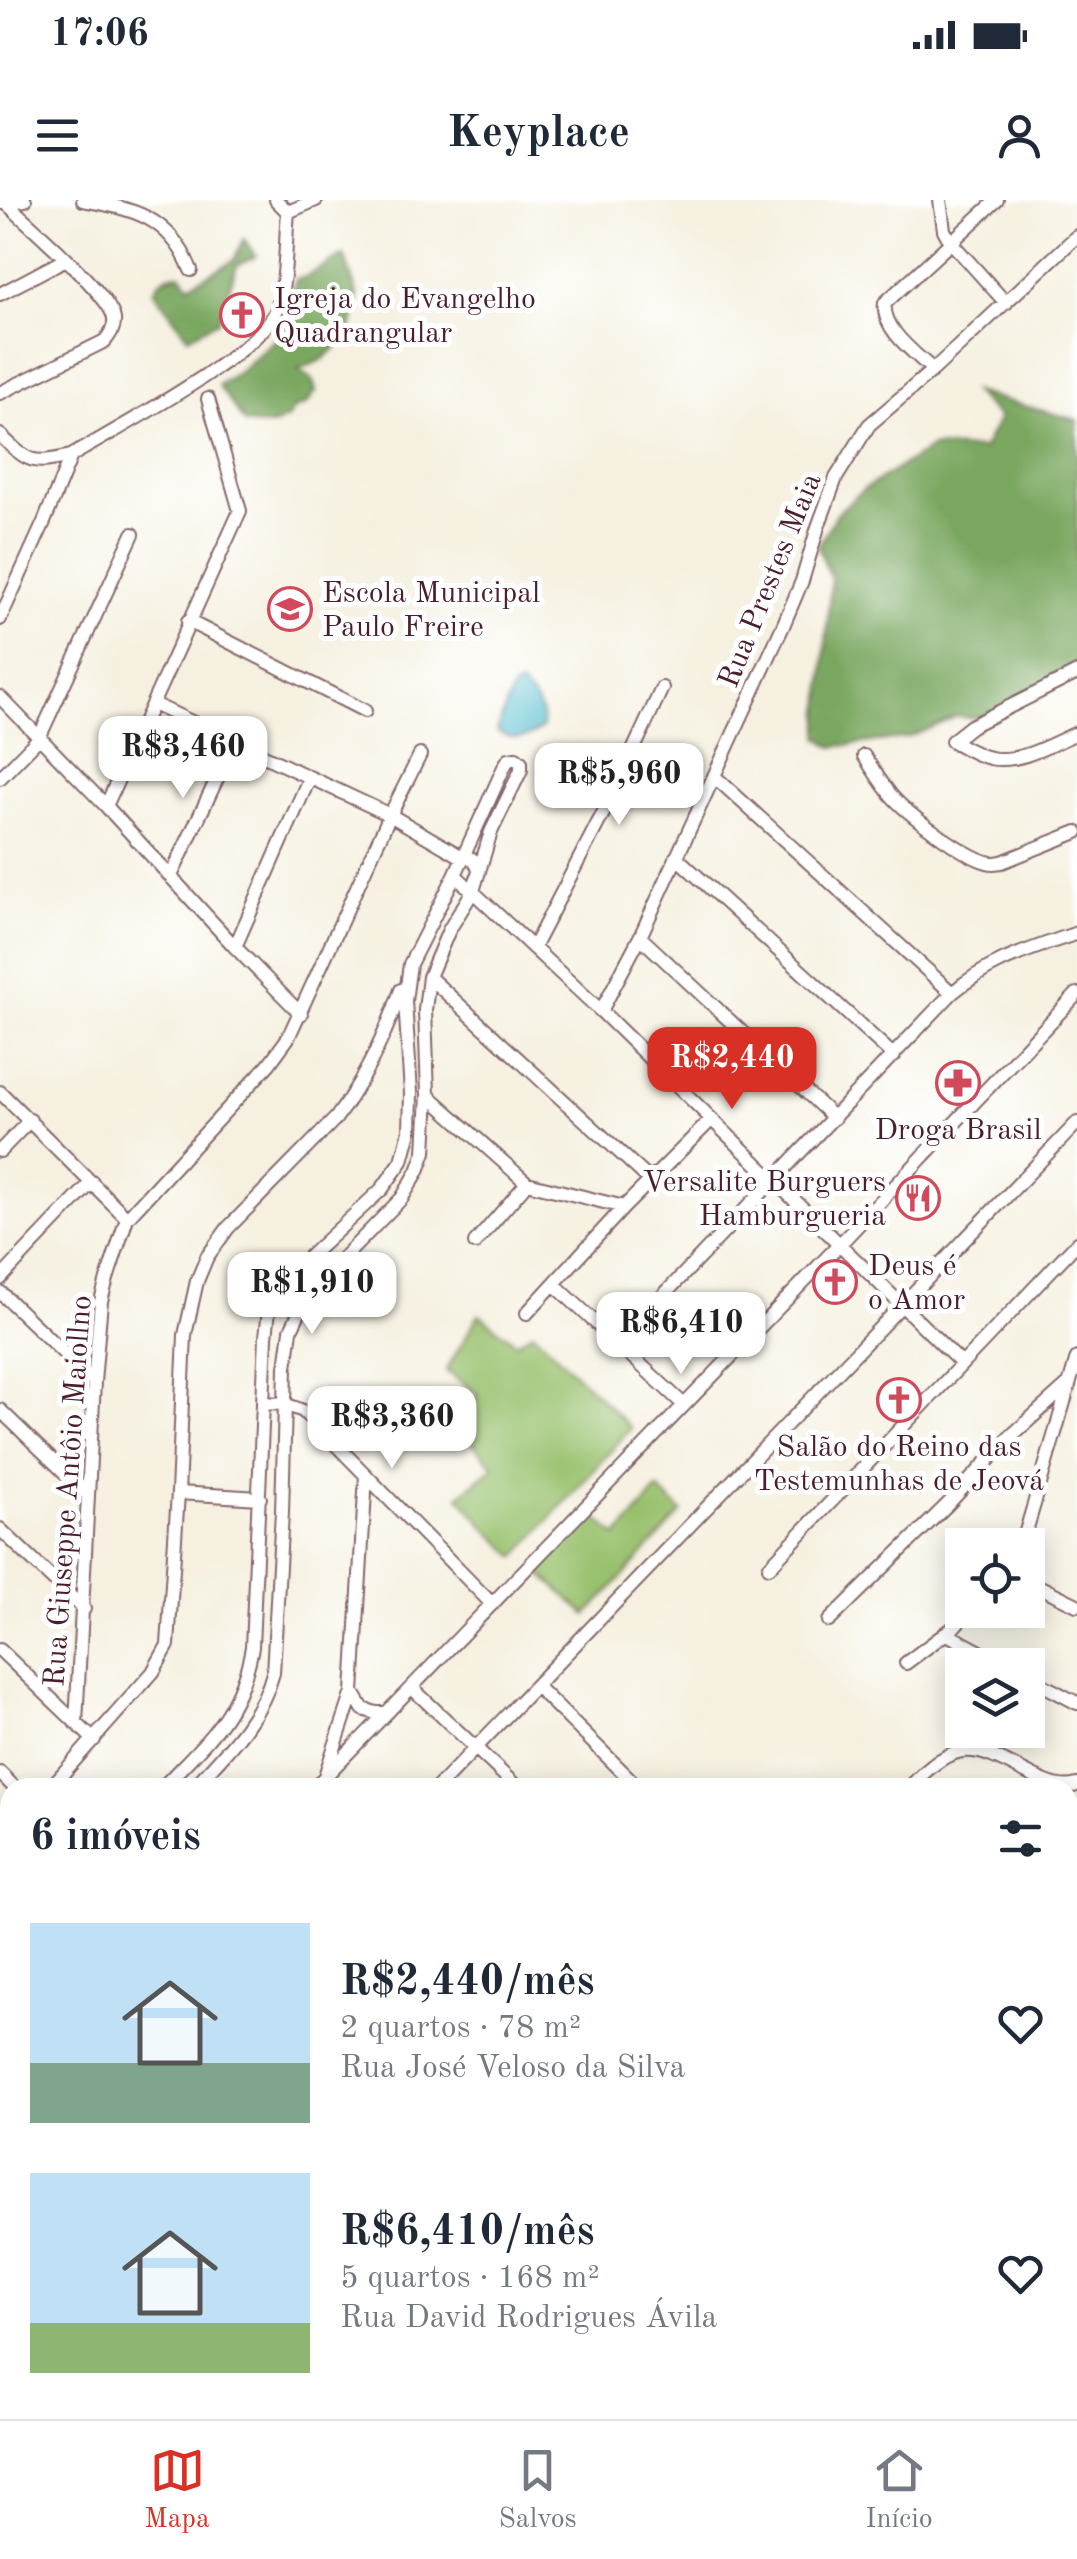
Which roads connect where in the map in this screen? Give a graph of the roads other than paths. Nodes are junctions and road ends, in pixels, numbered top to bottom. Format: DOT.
graph roads {
  1 [pos="25,200"];
  2 [pos="83,200"];
  3 [pos="276,200"];
  4 [pos="316,200"];
  5 [pos="940,200"];
  6 [pos="997,200"];
  7 [pos="2,203"];
  8 [pos="288,212"];
  9 [pos="1077,236"];
  10 [pos="950,241"];
  11 [pos="66,259"];
  12 [pos="191,270"];
  13 [pos="0,294"];
  14 [pos="1006,303"];
  15 [pos="933,370"];
  16 [pos="210,372"];
  17 [pos="195,382"];
  18 [pos="0,393"];
  19 [pos="208,399"];
  20 [pos="0,436"];
  21 [pos="71,456"];
  22 [pos="134,534"];
  23 [pos="0,619"];
  24 [pos="188,621"];
  25 [pos="1077,673"];
  26 [pos="662,688"];
  27 [pos="0,697"];
  28 [pos="153,704"];
  29 [pos="365,711"];
  30 [pos="1077,734"];
  31 [pos="39,738"];
  32 [pos="234,743"];
  33 [pos="420,755"];
  34 [pos="864,756"];
  35 [pos="714,776"];
  36 [pos="0,778"];
  37 [pos="309,778"];
  38 [pos="106,806"];
  39 [pos="390,815"];
  40 [pos="1077,832"];
  41 [pos="676,856"];
  42 [pos="462,857"];
  43 [pos="479,870"];
  44 [pos="455,875"];
  45 [pos="171,876"];
  46 [pos="473,891"];
  47 [pos="640,937"];
  48 [pos="1074,937"];
  49 [pos="235,947"];
  50 [pos="533,948"];
  51 [pos="410,964"];
  52 [pos="429,977"];
  53 [pos="952,993"];
  54 [pos="1077,994"];
  55 [pos="601,1011"];
  56 [pos="301,1014"];
  57 [pos="426,1022"];
  58 [pos="390,1024"];
  59 [pos="406,1024"];
  60 [pos="894,1056"];
  61 [pos="0,1092"];
  62 [pos="428,1094"];
  63 [pos="834,1118"];
  64 [pos="30,1120"];
  65 [pos="710,1121"];
  66 [pos="1077,1123"];
  67 [pos="0,1151"];
  68 [pos="651,1181"];
  69 [pos="92,1182"];
  70 [pos="773,1182"];
  71 [pos="528,1183"];
  72 [pos="624,1207"];
  73 [pos="127,1218"];
  74 [pos="475,1244"];
  75 [pos="1077,1244"];
  76 [pos="838,1245"];
  77 [pos="0,1280"];
  78 [pos="554,1284"];
  79 [pos="0,1292"];
  80 [pos="900,1304"];
  81 [pos="528,1313"];
  82 [pos="618,1343"];
  83 [pos="1077,1358"];
  84 [pos="962,1364"];
  85 [pos="94,1382"];
  86 [pos="1070,1384"];
  87 [pos="263,1404"];
  88 [pos="284,1404"];
  89 [pos="684,1405"];
  90 [pos="0,1410"];
  91 [pos="366,1475"];
  92 [pos="178,1493"];
  93 [pos="88,1494"];
  94 [pos="259,1505"];
  95 [pos="282,1512"];
  96 [pos="1027,1528"];
  97 [pos="0,1529"];
  98 [pos="769,1567"];
  99 [pos="1045,1589"];
  100 [pos="491,1603"];
  101 [pos="1077,1605"];
  102 [pos="84,1609"];
  103 [pos="828,1621"];
  104 [pos="950,1628"];
  105 [pos="945,1633"];
  106 [pos="973,1648"];
  107 [pos="0,1650"];
  108 [pos="906,1663"];
  109 [pos="536,1686"];
  110 [pos="1045,1686"];
  111 [pos="412,1688"];
  112 [pos="353,1692"];
  113 [pos="1077,1704"];
  114 [pos="386,1713"];
  115 [pos="76,1723"];
  116 [pos="94,1740"];
  117 [pos="475,1748"];
  118 [pos="325,1776"];
  119 [pos="59,1778"];
  120 [pos="171,1778"];
  121 [pos="201,1778"];
  122 [pos="446,1778"];
  123 [pos="507,1778"];
  124 [pos="629,1778"];
  125 [pos="918,1778"];
  126 [pos="1038,1778"];
  1 -- 7 [label="street"];
  2 -- 12 [label="street"];
  3 -- 8 [label="street"];
  4 -- 8 [label="street"];
  5 -- 10 [label="street"];
  6 -- 10 [label="street"];
  7 -- 11 [label="street"];
  8 -- 16 [label="street"];
  9 -- 14 [label="street, Rua Prestes Maia"];
  10 -- 14 [label="street"];
  10 -- 15 [label="street"];
  11 -- 13 [label="street"];
  11 -- 18 [label="street"];
  14 -- 15 [label="street, Rua Prestes Maia"];
  15 -- 35 [label="street, Rua Prestes Maia"];
  16 -- 17 [label="street"];
  16 -- 19 [label="street"];
  17 -- 19 [label="street"];
  17 -- 21 [label="street"];
  19 -- 24 [label="street"];
  20 -- 21 [label="street"];
  21 -- 23 [label="street"];
  22 -- 31 [label="street"];
  24 -- 28 [label="street"];
  24 -- 29 [label="street"];
  25 -- 30 [label="street"];
  26 -- 50 [label="street"];
  27 -- 31 [label="street"];
  28 -- 32 [label="street"];
  28 -- 38 [label="street"];
  31 -- 36 [label="street"];
  31 -- 38 [label="street"];
  32 -- 37 [label="street"];
  32 -- 45 [label="street"];
  33 -- 39 [label="street, Rua Giuseppe Antôio Maiollno"];
  34 -- 40 [label="street"];
  35 -- 41 [label="street, Rua Prestes Maia"];
  35 -- 53 [label="street"];
  37 -- 39 [label="street"];
  37 -- 49 [label="street"];
  38 -- 45 [label="street"];
  39 -- 42 [label="street"];
  39 -- 56 [label="street, Rua Giuseppe Antôio Maiollno"];
  41 -- 47 [label="street, Rua Prestes Maia"];
  41 -- 60 [label="street"];
  42 -- 43 [label="street"];
  42 -- 43 [label="street"];
  42 -- 44 [label="street"];
  43 -- 46 [label="street"];
  44 -- 46 [label="street"];
  44 -- 51 [label="street"];
  45 -- 49 [label="street"];
  46 -- 50 [label="street"];
  46 -- 52 [label="street"];
  47 -- 55 [label="street, Rua Prestes Maia"];
  47 -- 63 [label="street"];
  48 -- 53 [label="street"];
  49 -- 56 [label="street"];
  50 -- 55 [label="street"];
  51 -- 58 [label="street"];
  51 -- 59 [label="street"];
  52 -- 57 [label="street"];
  52 -- 68 [label="street"];
  53 -- 60 [label="street"];
  54 -- 76 [label="street"];
  55 -- 65 [label="street"];
  56 -- 73 [label="street, Rua Giuseppe Antôio Maiollno"];
  57 -- 59 [label="street"];
  57 -- 62 [label="street"];
  58 -- 59 [label="street"];
  58 -- 92 [label="street"];
  59 -- 87 [label="street"];
  60 -- 63 [label="street"];
  61 -- 64 [label="street"];
  62 -- 71 [label="street"];
  62 -- 88 [label="street"];
  63 -- 70 [label="street"];
  64 -- 67 [label="street"];
  64 -- 69 [label="street"];
  65 -- 68 [label="street"];
  65 -- 70 [label="street"];
  66 -- 80 [label="street"];
  68 -- 72 [label="street"];
  69 -- 73 [label="street"];
  69 -- 77 [label="street"];
  70 -- 76 [label="street"];
  70 -- 82 [label="street"];
  71 -- 72 [label="street"];
  71 -- 74 [label="street"];
  72 -- 78 [label="street"];
  73 -- 85 [label="street, Rua Giuseppe Antôio Maiollno"];
  75 -- 84 [label="street"];
  76 -- 80 [label="street"];
  76 -- 89 [label="street"];
  78 -- 81 [label="street"];
  78 -- 82 [label="street"];
  79 -- 85 [label="street"];
  80 -- 84 [label="street"];
  80 -- 109 [label="street"];
  82 -- 89 [label="street"];
  83 -- 86 [label="street"];
  84 -- 98 [label="street"];
  85 -- 93 [label="street, Rua Giuseppe Antôio Maiollno"];
  86 -- 96 [label="street"];
  86 -- 103 [label="street"];
  87 -- 88 [label="street"];
  87 -- 94 [label="street"];
  88 -- 91 [label="street"];
  88 -- 95 [label="street"];
  89 -- 100 [label="street"];
  90 -- 93 [label="street"];
  91 -- 100 [label="street"];
  91 -- 112 [label="street"];
  92 -- 94 [label="street"];
  92 -- 116 [label="street"];
  93 -- 102 [label="street, Rua Giuseppe Antôio Maiollno"];
  94 -- 95 [label="street"];
  94 -- 120 [label="street"];
  95 -- 121 [label="street"];
  97 -- 102 [label="street"];
  99 -- 101 [label="street"];
  100 -- 111 [label="street"];
  102 -- 115 [label="street, Rua Giuseppe Antôio Maiollno"];
  104 -- 105 [label="street"];
  105 -- 106 [label="street"];
  105 -- 108 [label="street"];
  107 -- 115 [label="street"];
  109 -- 117 [label="street"];
  109 -- 124 [label="street"];
  110 -- 113 [label="street"];
  111 -- 114 [label="street"];
  111 -- 117 [label="street"];
  112 -- 114 [label="street"];
  112 -- 118 [label="street"];
  114 -- 118 [label="street"];
  115 -- 116 [label="street"];
  116 -- 119 [label="street"];
  117 -- 122 [label="street"];
  117 -- 123 [label="street"];
  125 -- 126 [label="street"];
}
